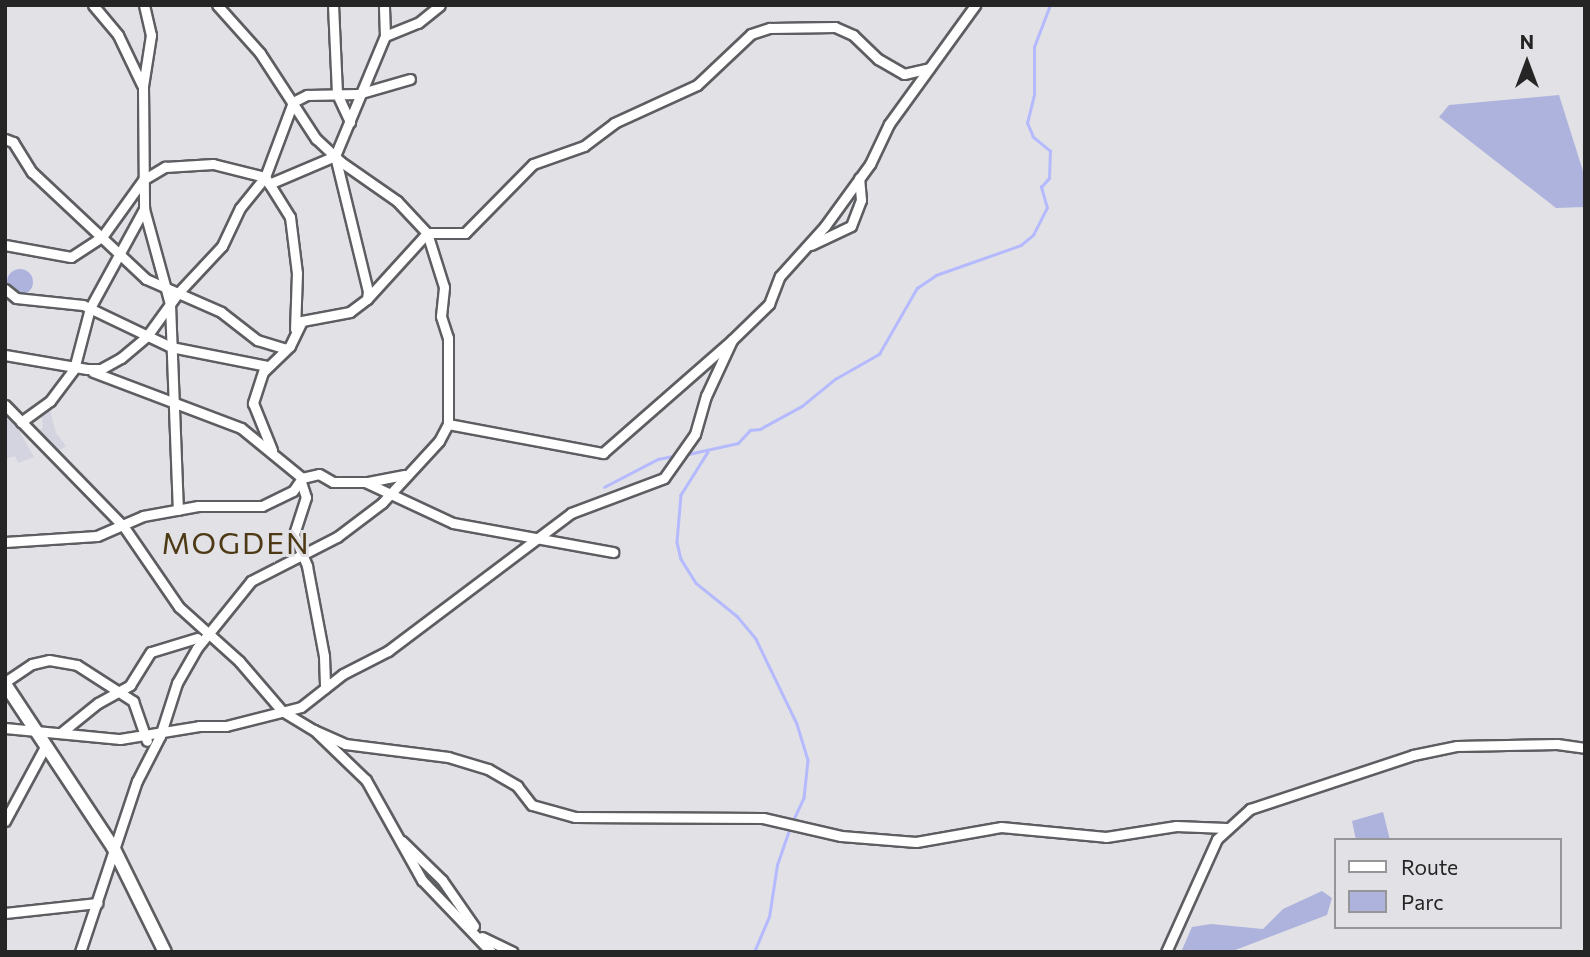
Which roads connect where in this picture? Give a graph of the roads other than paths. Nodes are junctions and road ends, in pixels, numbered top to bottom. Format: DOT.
graph roads {
  1 [pos="93,5"];
  2 [pos="144,5"];
  3 [pos="217,5"];
  4 [pos="333,5"];
  5 [pos="384,5"];
  6 [pos="440,5"];
  7 [pos="975,5"];
  8 [pos="385,36"];
  9 [pos="929,68"];
  10 [pos="410,79"];
  11 [pos="143,86"];
  12 [pos="337,94"];
  13 [pos="358,94"];
  14 [pos="293,102"];
  15 [pos="350,122"];
  16 [pos="5,139"];
  17 [pos="335,156"];
  18 [pos="859,178"];
  19 [pos="143,180"];
  20 [pos="269,180"];
  21 [pos="144,209"];
  22 [pos="427,233"];
  23 [pos="102,237"];
  24 [pos="5,246"];
  25 [pos="809,246"];
  26 [pos="121,258"];
  27 [pos="5,289"];
  28 [pos="167,289"];
  29 [pos="178,293"];
  30 [pos="367,299"];
  31 [pos="170,304"];
  32 [pos="90,308"];
  33 [pos="295,329"];
  34 [pos="147,336"];
  35 [pos="732,340"];
  36 [pos="171,347"];
  37 [pos="286,349"];
  38 [pos="5,355"];
  39 [pos="267,366"];
  40 [pos="74,369"];
  41 [pos="87,369"];
  42 [pos="176,400"];
  43 [pos="5,405"];
  44 [pos="21,422"];
  45 [pos="448,424"];
  46 [pos="272,450"];
  47 [pos="406,474"];
  48 [pos="302,480"];
  49 [pos="363,482"];
  50 [pos="389,494"];
  51 [pos="178,510"];
  52 [pos="124,527"];
  53 [pos="540,539"];
  54 [pos="5,542"];
  55 [pos="614,552"];
  56 [pos="304,554"];
  57 [pos="194,622"];
  58 [pos="210,635"];
  59 [pos="197,643"];
  60 [pos="5,683"];
  61 [pos="325,688"];
  62 [pos="122,692"];
  63 [pos="282,710"];
  64 [pos="5,728"];
  65 [pos="313,730"];
  66 [pos="62,732"];
  67 [pos="38,734"];
  68 [pos="160,736"];
  69 [pos="146,737"];
  70 [pos="46,745"];
  71 [pos="1585,748"];
  72 [pos="149,753"];
  73 [pos="5,821"];
  74 [pos="1227,828"];
  75 [pos="401,840"];
  76 [pos="116,851"];
  77 [pos="97,903"];
  78 [pos="5,913"];
  79 [pos="481,936"];
  80 [pos="80,952"];
  81 [pos="165,952"];
  82 [pos="491,952"];
  83 [pos="513,952"];
  84 [pos="1166,952"];
  1 -- 11 [label="street"];
  2 -- 11 [label="street"];
  3 -- 14 [label="street"];
  4 -- 12 [label="street"];
  5 -- 8 [label="street"];
  6 -- 8 [label="street"];
  7 -- 9 [label="street"];
  8 -- 13 [label="street"];
  9 -- 18 [label="street"];
  9 -- 22 [label="street"];
  10 -- 13 [label="street"];
  11 -- 19 [label="street"];
  12 -- 13 [label="street"];
  12 -- 14 [label="street"];
  12 -- 15 [label="street"];
  13 -- 15 [label="street"];
  14 -- 17 [label="street"];
  14 -- 20 [label="street"];
  15 -- 17 [label="street"];
  16 -- 23 [label="street"];
  17 -- 20 [label="street"];
  17 -- 22 [label="street"];
  17 -- 30 [label="street"];
  18 -- 25 [label="street"];
  18 -- 25 [label="street"];
  19 -- 20 [label="street"];
  19 -- 21 [label="street"];
  19 -- 23 [label="street"];
  20 -- 29 [label="street"];
  20 -- 33 [label="street"];
  21 -- 26 [label="street"];
  21 -- 28 [label="street"];
  22 -- 30 [label="street"];
  22 -- 45 [label="street"];
  23 -- 24 [label="street"];
  23 -- 26 [label="street"];
  25 -- 35 [label="street"];
  26 -- 28 [label="street"];
  26 -- 32 [label="street"];
  27 -- 32 [label="street"];
  28 -- 29 [label="street"];
  28 -- 31 [label="street"];
  29 -- 31 [label="street"];
  29 -- 37 [label="street"];
  30 -- 33 [label="street"];
  31 -- 34 [label="street"];
  31 -- 36 [label="street"];
  32 -- 34 [label="street"];
  32 -- 40 [label="street"];
  33 -- 37 [label="street"];
  34 -- 36 [label="street"];
  34 -- 41 [label="street"];
  35 -- 45 [label="street"];
  35 -- 53 [label="street"];
  36 -- 39 [label="street"];
  36 -- 42 [label="street"];
  37 -- 39 [label="street"];
  38 -- 40 [label="street"];
  39 -- 46 [label="street"];
  40 -- 41 [label="street"];
  40 -- 44 [label="street"];
  41 -- 42 [label="street"];
  42 -- 46 [label="street"];
  42 -- 51 [label="street"];
  43 -- 44 [label="street"];
  44 -- 52 [label="street"];
  45 -- 47 [label="street"];
  46 -- 48 [label="street"];
  47 -- 49 [label="street"];
  47 -- 50 [label="street"];
  48 -- 49 [label="street"];
  48 -- 51 [label="street"];
  48 -- 56 [label="street"];
  49 -- 50 [label="street"];
  50 -- 53 [label="street"];
  50 -- 56 [label="street"];
  51 -- 52 [label="street"];
  52 -- 54 [label="street"];
  52 -- 57 [label="street"];
  53 -- 55 [label="street"];
  53 -- 61 [label="street"];
  56 -- 58 [label="street"];
  56 -- 61 [label="street"];
  57 -- 58 [label="street"];
  57 -- 59 [label="street"];
  58 -- 59 [label="street"];
  58 -- 63 [label="street"];
  59 -- 62 [label="street"];
  59 -- 68 [label="street"];
  60 -- 62 [label="street"];
  60 -- 67 [label="street"];
  61 -- 63 [label="street"];
  62 -- 66 [label="street"];
  62 -- 69 [label="street"];
  63 -- 65 [label="street"];
  63 -- 68 [label="street"];
  64 -- 67 [label="street"];
  65 -- 74 [label="street"];
  65 -- 75 [label="street"];
  66 -- 67 [label="street"];
  66 -- 69 [label="street"];
  67 -- 70 [label="street"];
  68 -- 69 [label="street"];
  68 -- 72 [label="street"];
  69 -- 72 [label="street"];
  70 -- 73 [label="street"];
  70 -- 76 [label="street"];
  71 -- 74 [label="street"];
  72 -- 76 [label="street"];
  74 -- 84 [label="street"];
  75 -- 79 [label="street"];
  75 -- 79 [label="street"];
  76 -- 77 [label="street"];
  76 -- 81 [label="street"];
  77 -- 78 [label="street"];
  77 -- 80 [label="street"];
  79 -- 82 [label="street"];
  79 -- 83 [label="street"];
}
